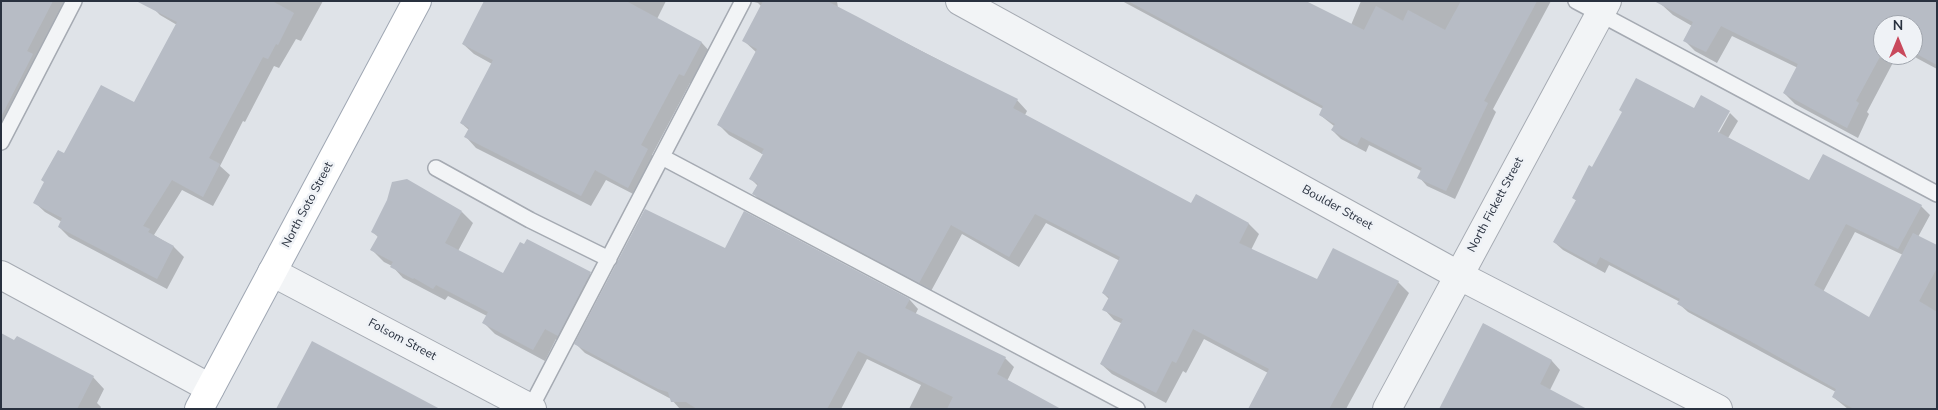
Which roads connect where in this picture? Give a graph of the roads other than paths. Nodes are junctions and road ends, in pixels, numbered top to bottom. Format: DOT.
graph roads {
  1 [pos="74,1"];
  2 [pos="417,1"];
  3 [pos="743,1"];
  4 [pos="960,1"];
  5 [pos="1576,1"];
  6 [pos="1603,8"];
  7 [pos="1,142"];
  8 [pos="662,157"];
  9 [pos="436,168"];
  10 [pos="1937,194"];
  11 [pos="608,260"];
  12 [pos="272,272"];
  13 [pos="1,275"];
  14 [pos="1458,275"];
  15 [pos="205,398"];
  16 [pos="531,408"];
  17 [pos="1137,409"];
  18 [pos="1387,409"];
  19 [pos="1718,409"];
  1 -- 7 [label="lane"];
  2 -- 12 [label="main road, North Soto Street"];
  3 -- 8 [label="lane"];
  4 -- 14 [label="street, Boulder Street"];
  5 -- 6 [label="lane"];
  6 -- 10 [label="lane"];
  6 -- 14 [label="street, North Fickett Street"];
  8 -- 11 [label="lane"];
  8 -- 17 [label="lane"];
  9 -- 11 [label="lane"];
  11 -- 16 [label="lane"];
  12 -- 15 [label="main road, North Soto Street"];
  12 -- 16 [label="street, Folsom Street"];
  13 -- 15 [label="street"];
  14 -- 18 [label="street, North Fickett Street"];
  14 -- 19 [label="street, Boulder Street"];
}
